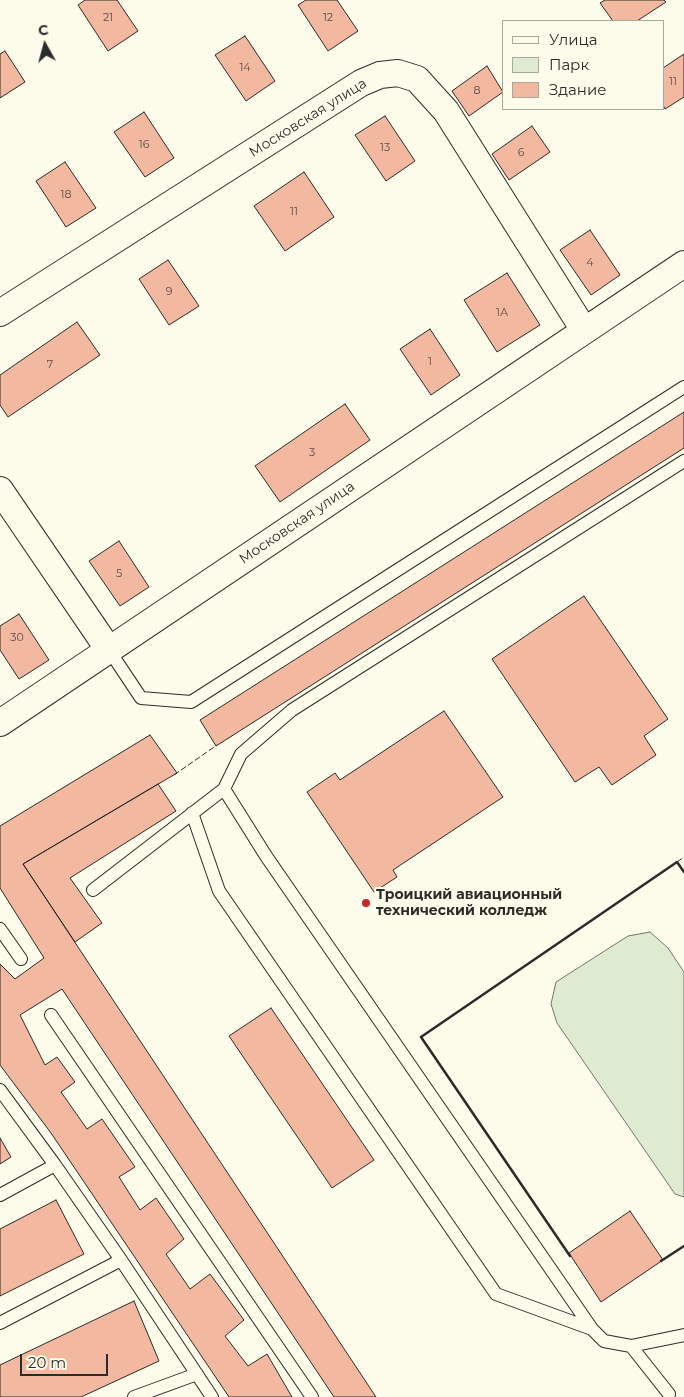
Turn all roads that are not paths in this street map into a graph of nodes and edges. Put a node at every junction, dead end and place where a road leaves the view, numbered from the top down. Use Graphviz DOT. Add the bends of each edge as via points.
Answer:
graph roads {
  1 [pos="684,264"];
  2 [pos="0,313"];
  3 [pos="584,330"];
  4 [pos="684,387"];
  5 [pos="684,461"];
  6 [pos="0,490"];
  7 [pos="109,650"];
  8 [pos="0,724"];
  9 [pos="224,789"];
  10 [pos="192,813"];
  11 [pos="93,890"];
  12 [pos="0,930"];
  13 [pos="21,959"];
  14 [pos="51,1015"];
  15 [pos="0,1090"];
  16 [pos="55,1165"];
  17 [pos="0,1195"];
  18 [pos="121,1260"];
  19 [pos="0,1323"];
  20 [pos="592,1329"];
  21 [pos="684,1335"];
  22 [pos="631,1346"];
  23 [pos="197,1374"];
  24 [pos="668,1394"];
  25 [pos="134,1397"];
  26 [pos="212,1397"];
  27 [pos="312,1397"];
  1 -- 3 [label="street, Московская улица"];
  2 -- 3 [label="street, Московская улица" via="361,83 380,75 398,73 417,80 446,111"];
  3 -- 7 [label="street, Московская улица"];
  4 -- 7 [label="lane" via="191,702 141,698"];
  5 -- 9 [label="lane" via="292,710 241,754"];
  6 -- 7 [label="street"];
  7 -- 8 [label="street, Московская улица"];
  9 -- 10 [label="lane"];
  9 -- 20 [label="lane" via="266,856"];
  10 -- 11 [label="lane"];
  10 -- 20 [label="lane" via="219,891 496,1294"];
  12 -- 13 [label="lane"];
  14 -- 27 [label="lane"];
  15 -- 16 [label="lane"];
  16 -- 17 [label="lane"];
  16 -- 18 [label="lane"];
  18 -- 19 [label="lane"];
  18 -- 23 [label="lane"];
  20 -- 22 [label="lane" via="604,1341"];
  21 -- 22 [label="lane"];
  22 -- 24 [label="lane"];
  23 -- 25 [label="lane"];
  23 -- 26 [label="lane"];
}
